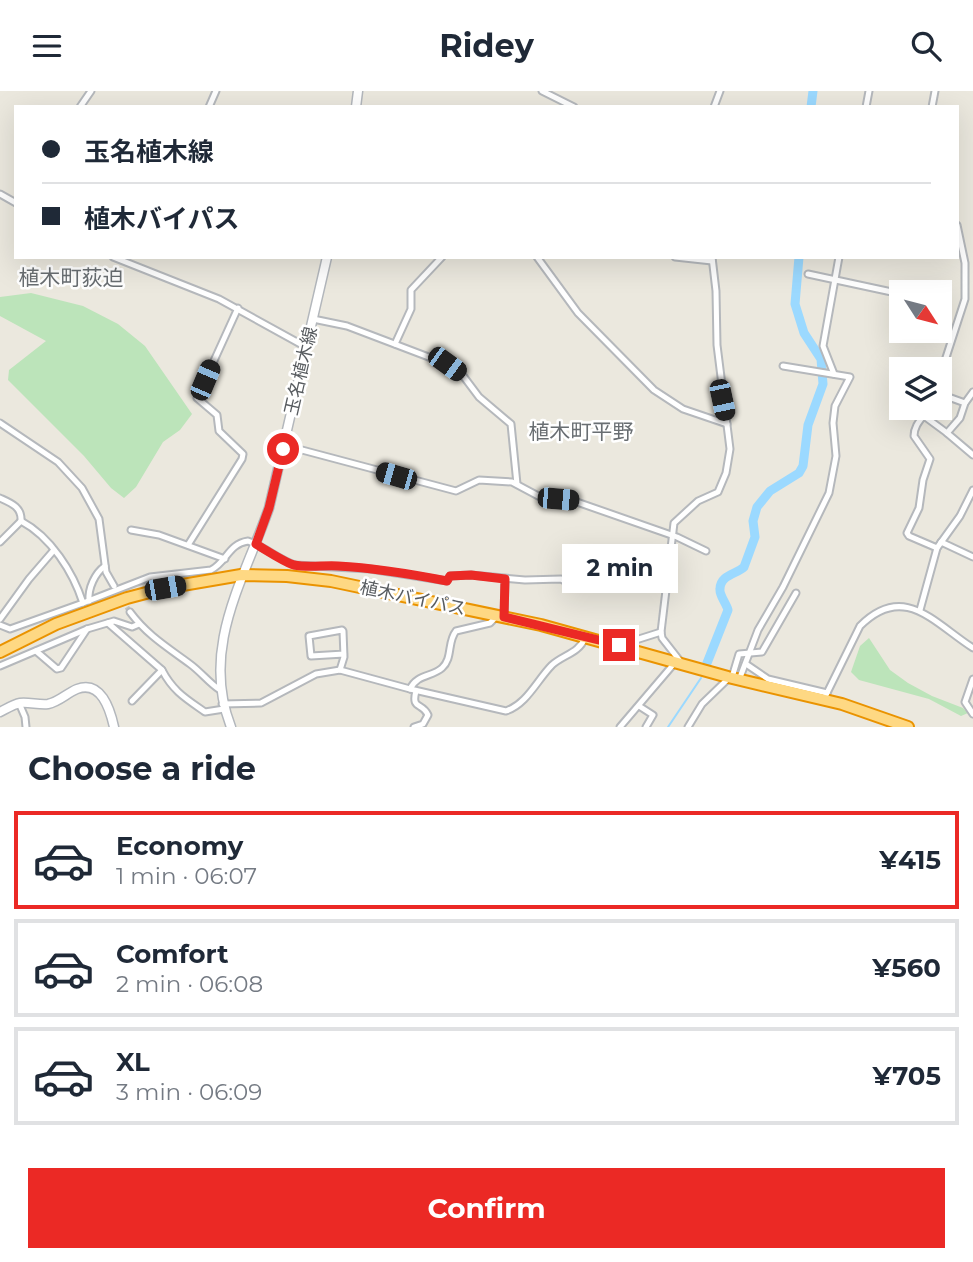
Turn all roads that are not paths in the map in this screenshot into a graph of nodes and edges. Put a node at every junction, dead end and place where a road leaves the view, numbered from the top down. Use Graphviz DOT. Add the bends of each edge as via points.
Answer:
graph roads {
  1 [pos="542,91"];
  2 [pos="570,105"];
  3 [pos="959,234"];
  4 [pos="118,259"];
  5 [pos="327,259"];
  6 [pos="440,259"];
  7 [pos="538,259"];
  8 [pos="712,259"];
  9 [pos="839,259"];
  10 [pos="808,274"];
  11 [pos="834,280"];
  12 [pos="889,291"];
  13 [pos="238,308"];
  14 [pos="313,319"];
  15 [pos="395,344"];
  16 [pos="306,347"];
  17 [pos="946,357"];
  18 [pos="783,366"];
  19 [pos="834,374"];
  20 [pos="973,392"];
  21 [pos="952,398"];
  22 [pos="965,403"];
  23 [pos="921,420"];
  24 [pos="929,420"];
  25 [pos="0,423"];
  26 [pos="727,424"];
  27 [pos="947,433"];
  28 [pos="283,449"];
  29 [pos="973,455"];
  30 [pos="517,484"];
  31 [pos="973,490"];
  32 [pos="0,498"];
  33 [pos="21,521"];
  34 [pos="131,530"];
  35 [pos="671,535"];
  36 [pos="0,542"];
  37 [pos="256,544"];
  38 [pos="188,545"];
  39 [pos="939,545"];
  40 [pos="54,550"];
  41 [pos="706,551"];
  42 [pos="973,557"];
  43 [pos="225,559"];
  44 [pos="670,562"];
  45 [pos="105,566"];
  46 [pos="241,575"];
  47 [pos="505,579"];
  48 [pos="114,586"];
  49 [pos="796,593"];
  50 [pos="86,602"];
  51 [pos="920,610"];
  52 [pos="130,612"];
  53 [pos="500,616"];
  54 [pos="0,619"];
  55 [pos="108,623"];
  56 [pos="139,624"];
  57 [pos="0,625"];
  58 [pos="87,629"];
  59 [pos="661,632"];
  60 [pos="586,636"];
  61 [pos="619,645"];
  62 [pos="973,648"];
  63 [pos="36,651"];
  64 [pos="0,652"];
  65 [pos="344,654"];
  66 [pos="750,654"];
  67 [pos="677,662"];
  68 [pos="746,664"];
  69 [pos="0,666"];
  70 [pos="162,670"];
  71 [pos="340,670"];
  72 [pos="734,678"];
  73 [pos="973,679"];
  74 [pos="220,690"];
  75 [pos="413,690"];
  76 [pos="826,696"];
  77 [pos="132,701"];
  78 [pos="19,703"];
  79 [pos="639,706"];
  80 [pos="223,707"];
  81 [pos="0,712"];
  82 [pos="973,713"];
  83 [pos="28,726"];
  84 [pos="114,726"];
  85 [pos="231,726"];
  86 [pos="414,726"];
  87 [pos="620,726"];
  88 [pos="646,726"];
  89 [pos="688,726"];
  90 [pos="908,726"];
  1 -- 2 [label="street"];
  3 -- 17 [label="street" via="965,299"];
  4 -- 13 [label="street"];
  5 -- 14 [label="main road, 玉名植木線"];
  6 -- 15 [label="street" via="411,291 411,309"];
  7 -- 26 [label="street" via="578,313 654,390 683,409"];
  8 -- 26 [label="street"];
  9 -- 11 [label="street"];
  10 -- 11 [label="street"];
  11 -- 12 [label="street"];
  11 -- 19 [label="street" via="823,346"];
  13 -- 16 [label="street"];
  13 -- 38 [label="street" via="197,398 217,415 219,431 243,454 242,459"];
  14 -- 15 [label="street"];
  14 -- 16 [label="main road, 玉名植木線"];
  15 -- 30 [label="street" via="461,373 479,397 510,424"];
  16 -- 28 [label="main road, 玉名植木線"];
  18 -- 19 [label="street"];
  19 -- 66 [label="street" via="850,377 835,406 836,456 829,493"];
  20 -- 22 [label="street"];
  21 -- 22 [label="street"];
  22 -- 27 [label="street"];
  23 -- 39 [label="street" via="914,436 930,459 919,508 907,533"];
  24 -- 27 [label="street"];
  25 -- 45 [label="street" via="58,462 82,488 99,519"];
  26 -- 35 [label="street" via="729,461 718,492 684,512"];
  27 -- 29 [label="street"];
  28 -- 30 [label="street" via="302,450 456,491 479,480"];
  28 -- 37 [label="main road, 玉名植木線"];
  30 -- 35 [label="street" via="541,498 574,501"];
  31 -- 39 [label="street"];
  32 -- 33 [label="street" via="17,507"];
  33 -- 36 [label="street"];
  33 -- 40 [label="street"];
  34 -- 38 [label="street"];
  35 -- 41 [label="street"];
  35 -- 44 [label="street"];
  37 -- 43 [label="street" via="240,542"];
  37 -- 46 [label="main road, 玉名植木線"];
  37 -- 47 [label="street" via="295,565 370,569 447,581 450,576 471,575"];
  38 -- 43 [label="street"];
  39 -- 42 [label="street"];
  39 -- 51 [label="street"];
  40 -- 50 [label="street"];
  40 -- 54 [label="street"];
  43 -- 50 [label="street" via="212,571 150,577"];
  44 -- 47 [label="street" via="637,568 592,588 576,587 561,579"];
  44 -- 59 [label="street"];
  45 -- 48 [label="street"];
  45 -- 50 [label="street" via="98,571"];
  46 -- 53 [label="highway, 植木バイパス" via="331,581"];
  46 -- 64 [label="highway, 植木バイパス" via="127,598 56,624"];
  46 -- 74 [label="main road, 玉名植木線" via="226,622"];
  47 -- 53 [label="street"];
  49 -- 66 [label="street" via="762,652"];
  50 -- 57 [label="street" via="10,629"];
  51 -- 62 [label="street"];
  51 -- 76 [label="street" via="900,605 867,619 855,633"];
  52 -- 56 [label="street"];
  53 -- 60 [label="highway, 植木バイパス"];
  53 -- 75 [label="street" via="456,631 448,661 441,669 418,678"];
  55 -- 56 [label="street"];
  55 -- 58 [label="street"];
  55 -- 70 [label="street"];
  56 -- 74 [label="street"];
  58 -- 63 [label="street"];
  58 -- 63 [label="street" via="61,668"];
  59 -- 61 [label="street"];
  59 -- 67 [label="street"];
  60 -- 61 [label="highway, 植木バイパス"];
  60 -- 75 [label="street" via="577,650 561,657 520,703 506,711"];
  61 -- 67 [label="highway, 植木バイパス"];
  63 -- 69 [label="street"];
  65 -- 65 [label="street" via="342,630 309,636 311,656"];
  65 -- 71 [label="street"];
  66 -- 68 [label="street"];
  66 -- 72 [label="street" via="739,654"];
  67 -- 72 [label="highway, 植木バイパス"];
  67 -- 79 [label="street"];
  68 -- 72 [label="street"];
  68 -- 76 [label="street" via="768,679"];
  70 -- 77 [label="street"];
  70 -- 80 [label="street" via="177,693 205,712"];
  71 -- 75 [label="street"];
  71 -- 80 [label="street" via="316,674 261,703"];
  72 -- 76 [label="highway, 植木バイパス"];
  72 -- 89 [label="street" via="702,704"];
  73 -- 82 [label="street" via="965,702"];
  74 -- 80 [label="main road, 玉名植木線"];
  75 -- 86 [label="street" via="416,704 428,715 423,724"];
  76 -- 90 [label="highway, 植木バイパス"];
  78 -- 81 [label="main road"];
  78 -- 83 [label="street"];
  78 -- 84 [label="main road" via="57,702 76,689 92,689 107,702"];
  79 -- 87 [label="street"];
  79 -- 88 [label="street" via="653,715"];
  80 -- 85 [label="main road, 玉名植木線"];
}
